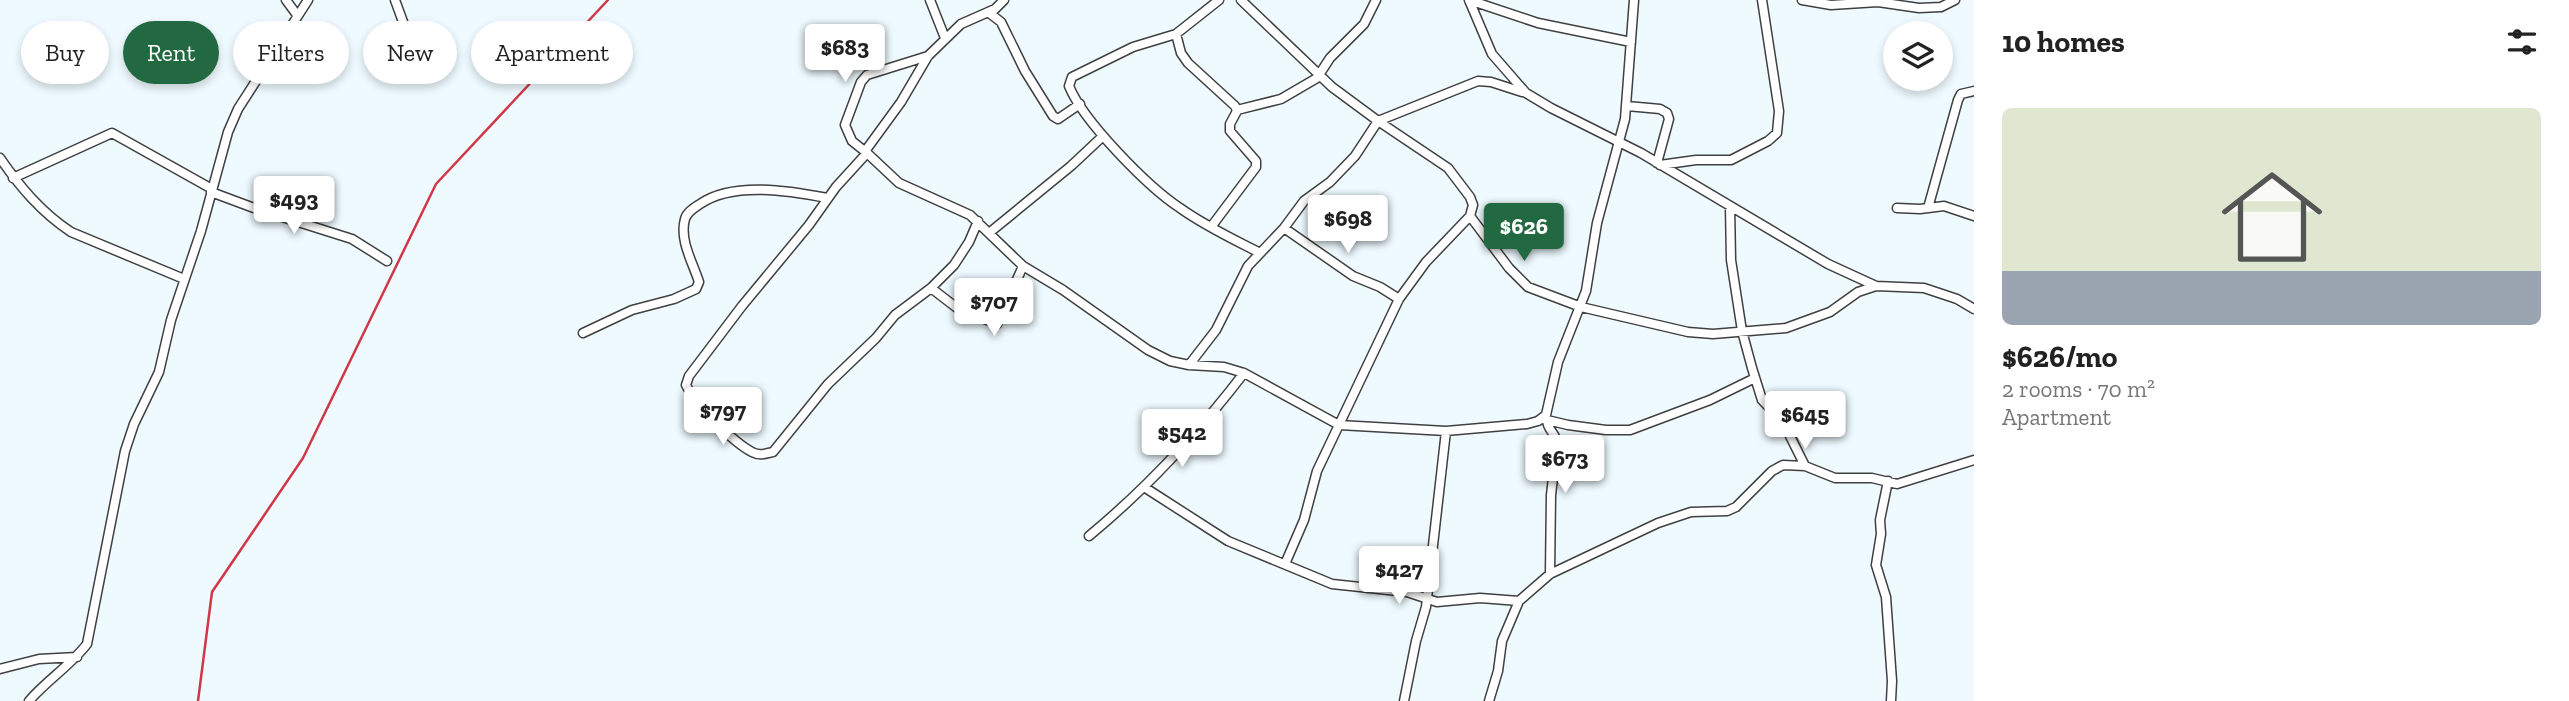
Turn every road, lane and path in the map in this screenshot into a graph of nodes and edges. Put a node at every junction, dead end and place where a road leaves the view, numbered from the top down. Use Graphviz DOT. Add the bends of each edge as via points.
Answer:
graph roads {
  1 [pos="286,0"];
  2 [pos="308,0"];
  3 [pos="395,0"];
  4 [pos="930,0"];
  5 [pos="1004,0"];
  6 [pos="1219,0"];
  7 [pos="1241,0"];
  8 [pos="1376,0"];
  9 [pos="1634,0"];
  10 [pos="1762,0"];
  11 [pos="1802,0"];
  12 [pos="1955,0"];
  13 [pos="988,12"];
  14 [pos="297,15"];
  15 [pos="403,21"];
  16 [pos="1176,34"];
  17 [pos="945,38"];
  18 [pos="1631,42"];
  19 [pos="928,56"];
  20 [pos="1320,75"];
  21 [pos="1974,90"];
  22 [pos="1526,93"];
  23 [pos="1080,104"];
  24 [pos="1627,106"];
  25 [pos="1237,110"];
  26 [pos="1378,121"];
  27 [pos="1103,136"];
  28 [pos="1620,142"];
  29 [pos="867,153"];
  30 [pos="0,158"];
  31 [pos="1658,164"];
  32 [pos="12,176"];
  33 [pos="0,179"];
  34 [pos="211,190"];
  35 [pos="827,198"];
  36 [pos="1730,206"];
  37 [pos="1897,208"];
  38 [pos="1928,208"];
  39 [pos="1470,216"];
  40 [pos="1974,216"];
  41 [pos="978,221"];
  42 [pos="1211,227"];
  43 [pos="1284,228"];
  44 [pos="989,233"];
  45 [pos="1260,253"];
  46 [pos="387,261"];
  47 [pos="1023,267"];
  48 [pos="184,279"];
  49 [pos="1876,286"];
  50 [pos="931,288"];
  51 [pos="1399,299"];
  52 [pos="1581,307"];
  53 [pos="1974,309"];
  54 [pos="1742,331"];
  55 [pos="583,333"];
  56 [pos="1189,365"];
  57 [pos="1244,373"];
  58 [pos="1755,379"];
  59 [pos="1545,419"];
  60 [pos="1339,425"];
  61 [pos="1446,431"];
  62 [pos="1974,460"];
  63 [pos="1805,466"];
  64 [pos="1888,481"];
  65 [pos="1144,487"];
  66 [pos="1089,536"];
  67 [pos="1285,564"];
  68 [pos="1550,574"];
  69 [pos="1427,600"];
  70 [pos="1519,601"];
  71 [pos="77,657"];
  72 [pos="0,669"];
  73 [pos="29,701"];
  74 [pos="1404,701"];
  75 [pos="1489,701"];
  76 [pos="1891,701"];
  1 -- 14 [label="street"];
  2 -- 14 [label="street"];
  3 -- 15 [label="street"];
  4 -- 17 [label="street"];
  5 -- 13 [label="street"];
  6 -- 16 [label="street"];
  7 -- 20 [label="street"];
  8 -- 20 [label="street" via="1364,24"];
  9 -- 18 [label="street"];
  10 -- 31 [label="street" via="1780,111 1777,132 1731,160"];
  11 -- 12 [label="street" via="1914,8 1941,7"];
  13 -- 17 [label="street" via="971,18"];
  13 -- 23 [label="street" via="1001,22 1053,116 1057,119"];
  14 -- 34 [label="street" via="238,109"];
  16 -- 23 [label="street" via="1133,47 1072,77 1069,86"];
  16 -- 25 [label="street" via="1188,63"];
  17 -- 19 [label="street"];
  18 -- 22 [label="street" via="1538,23 1469,0 1492,54"];
  18 -- 24 [label="street"];
  19 -- 29 [label="street"];
  19 -- 29 [label="street" via="875,71 861,82 845,125 852,141"];
  20 -- 25 [label="street" via="1288,96"];
  20 -- 26 [label="street"];
  21 -- 38 [label="street" via="1958,100"];
  22 -- 26 [label="street" via="1478,81"];
  22 -- 28 [label="street"];
  23 -- 27 [label="street"];
  24 -- 28 [label="street"];
  24 -- 31 [label="street" via="1667,113"];
  25 -- 42 [label="street" via="1230,131 1254,158 1256,167"];
  26 -- 39 [label="street" via="1448,168 1472,201"];
  26 -- 43 [label="street" via="1355,156 1304,201"];
  27 -- 42 [label="street" via="1177,206"];
  27 -- 44 [label="street"];
  28 -- 31 [label="street"];
  28 -- 52 [label="street" via="1597,223"];
  29 -- 35 [label="street"];
  29 -- 41 [label="street" via="899,183"];
  30 -- 32 [label="street"];
  31 -- 36 [label="street"];
  32 -- 33 [label="street"];
  32 -- 34 [label="street" via="112,133"];
  32 -- 48 [label="street" via="55,222 71,232"];
  34 -- 46 [label="street" via="352,239"];
  34 -- 48 [label="street"];
  35 -- 50 [label="street" via="686,382 698,404 737,440 753,453 773,452 828,384 895,315"];
  35 -- 55 [label="street" via="767,190 729,193 704,201 684,224 699,282 696,289 632,310"];
  36 -- 49 [label="street" via="1808,254"];
  36 -- 54 [label="street" via="1731,260"];
  37 -- 38 [label="street"];
  38 -- 40 [label="street" via="1950,206"];
  39 -- 51 [label="street" via="1426,262"];
  39 -- 52 [label="street" via="1520,281"];
  41 -- 44 [label="street"];
  41 -- 50 [label="street" via="962,254"];
  42 -- 45 [label="street"];
  43 -- 45 [label="street"];
  43 -- 51 [label="street" via="1353,276"];
  44 -- 47 [label="street"];
  45 -- 56 [label="street" via="1243,274 1204,348"];
  47 -- 50 [label="street" via="997,324 957,308"];
  47 -- 56 [label="street" via="1148,350"];
  48 -- 71 [label="street" via="159,372 125,451 93,625"];
  49 -- 53 [label="street" via="1924,288"];
  49 -- 54 [label="street" via="1802,324"];
  51 -- 60 [label="street"];
  52 -- 54 [label="street" via="1688,332"];
  52 -- 59 [label="street" via="1558,362"];
  54 -- 58 [label="street"];
  56 -- 57 [label="street"];
  57 -- 60 [label="street"];
  57 -- 65 [label="street" via="1207,421"];
  58 -- 59 [label="street" via="1630,430"];
  58 -- 63 [label="street" via="1762,400 1783,422"];
  59 -- 61 [label="street"];
  59 -- 68 [label="street" via="1557,443 1550,495"];
  60 -- 61 [label="street"];
  60 -- 67 [label="street" via="1317,471 1304,520"];
  61 -- 69 [label="street"];
  62 -- 64 [label="street" via="1900,484"];
  63 -- 64 [label="street" via="1835,478"];
  63 -- 68 [label="street" via="1777,468 1730,510 1681,515"];
  64 -- 76 [label="street" via="1876,565 1886,597"];
  65 -- 66 [label="street"];
  65 -- 67 [label="street" via="1221,537"];
  67 -- 69 [label="street" via="1332,584 1406,592"];
  68 -- 70 [label="street"];
  69 -- 70 [label="street"];
  69 -- 74 [label="street"];
  70 -- 75 [label="street" via="1506,627"];
  71 -- 72 [label="street" via="39,659"];
  71 -- 73 [label="street"];
}
